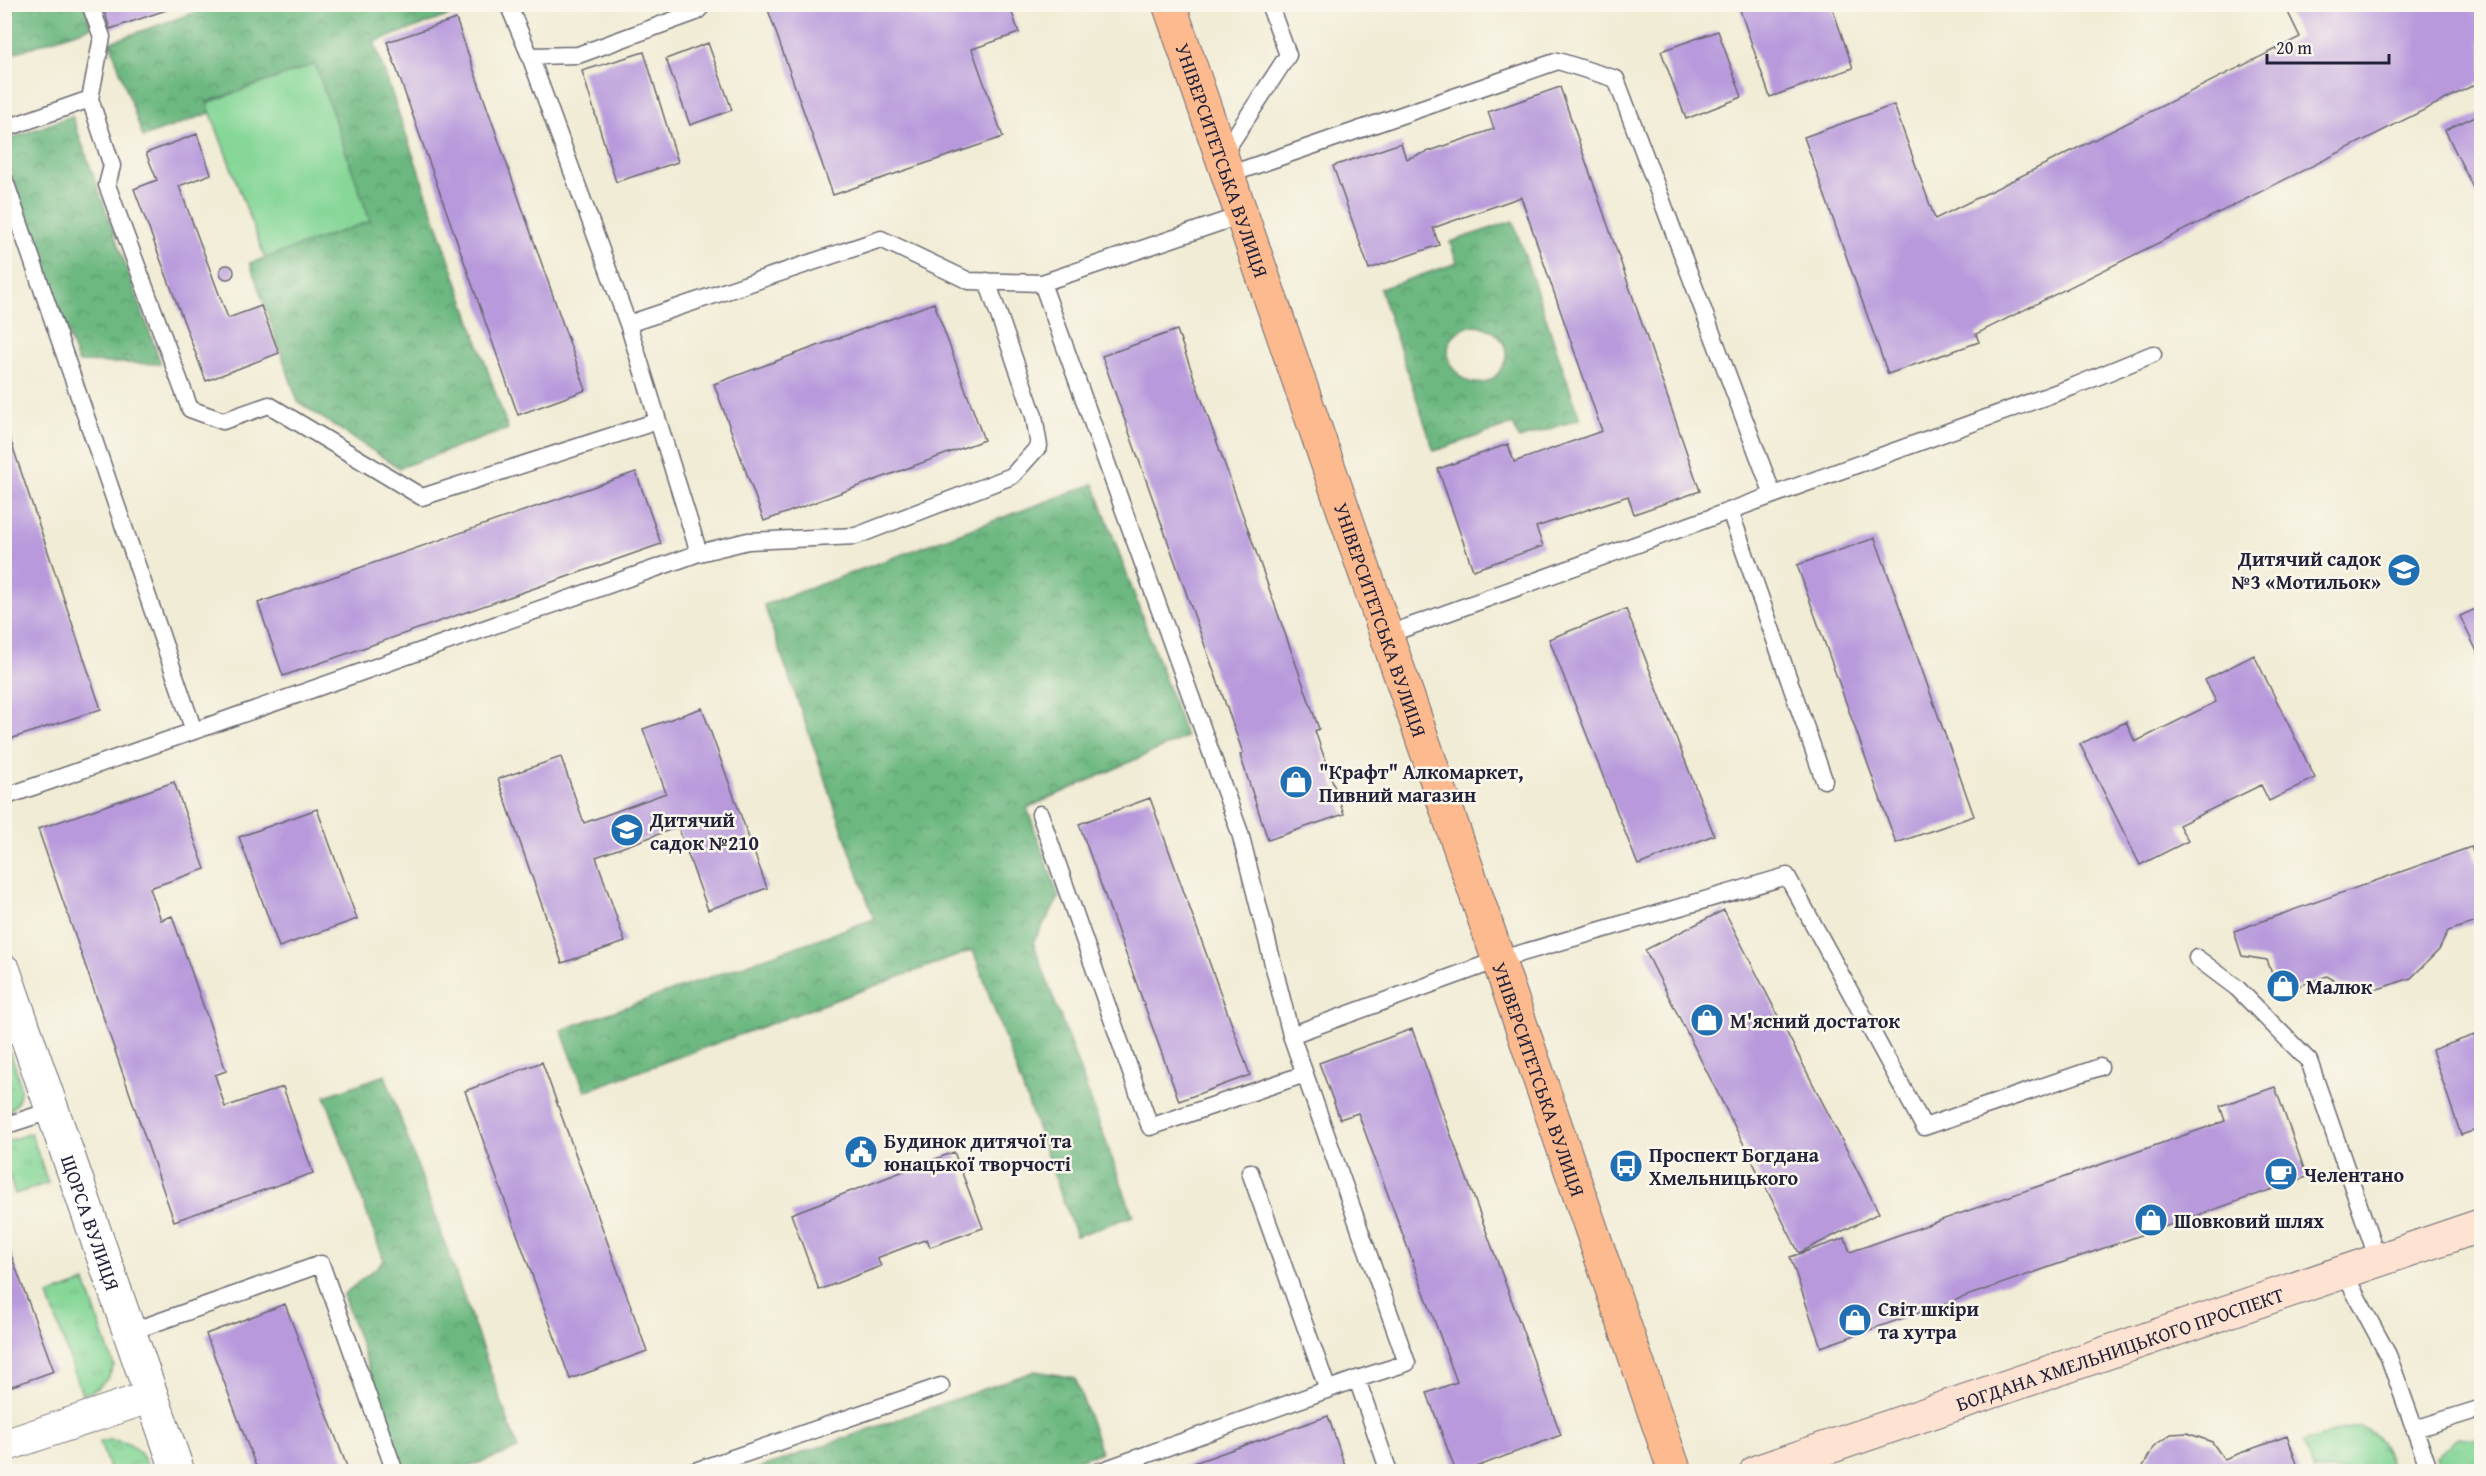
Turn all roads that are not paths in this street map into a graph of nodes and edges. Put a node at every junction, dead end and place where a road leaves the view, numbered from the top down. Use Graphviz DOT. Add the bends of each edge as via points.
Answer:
graph roads {
  1 [pos="90,4"];
  2 [pos="508,4"];
  3 [pos="704,4"];
  4 [pos="1170,4"];
  5 [pos="1269,4"];
  6 [pos="530,56"];
  7 [pos="90,99"];
  8 [pos="4,129"];
  9 [pos="1225,165"];
  10 [pos="4,178"];
  11 [pos="1242,214"];
  12 [pos="987,281"];
  13 [pos="1042,283"];
  14 [pos="628,324"];
  15 [pos="2153,354"];
  16 [pos="658,421"];
  17 [pos="1773,495"];
  18 [pos="1730,511"];
  19 [pos="699,554"];
  20 [pos="1386,635"];
  21 [pos="194,731"];
  22 [pos="1824,780"];
  23 [pos="4,797"];
  24 [pos="1040,814"];
  25 [pos="2197,958"];
  26 [pos="1498,960"];
  27 [pos="4,971"];
  28 [pos="1291,1035"];
  29 [pos="2100,1067"];
  30 [pos="1305,1074"];
  31 [pos="53,1110"];
  32 [pos="4,1126"];
  33 [pos="1250,1172"];
  34 [pos="2481,1224"];
  35 [pos="2378,1260"];
  36 [pos="2343,1271"];
  37 [pos="129,1332"];
  38 [pos="1357,1380"];
  39 [pos="941,1386"];
  40 [pos="1328,1390"];
  41 [pos="152,1396"];
  42 [pos="2481,1408"];
  43 [pos="2415,1429"];
  44 [pos="4,1446"];
  45 [pos="178,1472"];
  46 [pos="395,1472"];
  47 [pos="692,1472"];
  48 [pos="1098,1472"];
  49 [pos="1389,1472"];
  50 [pos="1675,1472"];
  51 [pos="1756,1472"];
  52 [pos="2430,1472"];
  1 -- 7 [label="lane" via="102,37"];
  2 -- 6 [label="lane"];
  3 -- 6 [label="lane" via="696,12 578,55"];
  4 -- 9 [label="main road, УНІВЕРСИТЕТСЬКА ВУЛИЦЯ"];
  5 -- 9 [label="lane" via="1288,55"];
  6 -- 14 [label="lane"];
  7 -- 8 [label="lane"];
  7 -- 16 [label="lane" via="112,166 107,185 190,409 223,420 269,405 422,497"];
  9 -- 11 [label="main road, УНІВЕРСИТЕТСЬКА ВУЛИЦЯ"];
  9 -- 17 [label="lane" via="1558,61 1616,80"];
  10 -- 21 [label="lane"];
  11 -- 13 [label="lane"];
  11 -- 20 [label="main road, УНІВЕРСИТЕТСЬКА ВУЛИЦЯ"];
  12 -- 13 [label="lane"];
  12 -- 14 [label="lane" via="969,280 881,239"];
  12 -- 19 [label="lane" via="1034,416 1039,447 1012,476 856,536 748,541"];
  13 -- 28 [label="lane" via="1240,833"];
  14 -- 16 [label="lane"];
  15 -- 17 [label="lane"];
  16 -- 19 [label="lane"];
  17 -- 18 [label="lane"];
  18 -- 20 [label="lane"];
  18 -- 22 [label="lane"];
  19 -- 21 [label="lane"];
  20 -- 26 [label="main road, УНІВЕРСИТЕТСЬКА ВУЛИЦЯ"];
  21 -- 23 [label="lane"];
  24 -- 30 [label="lane" via="1150,1127"];
  25 -- 35 [label="lane" via="2237,988 2309,1061"];
  26 -- 28 [label="lane"];
  26 -- 29 [label="lane" via="1787,876 1924,1127"];
  26 -- 50 [label="main road, УНІВЕРСИТЕТСЬКА ВУЛИЦЯ"];
  27 -- 31 [label="street, ЩОРСА ВУЛИЦЯ"];
  28 -- 30 [label="lane"];
  30 -- 38 [label="lane" via="1407,1363"];
  31 -- 32 [label="lane"];
  31 -- 37 [label="street, ЩОРСА ВУЛИЦЯ"];
  33 -- 40 [label="lane"];
  34 -- 35 [label="main road, БОГДАНА ХМЕЛЬНИЦЬКОГО ПРОСПЕКТ"];
  35 -- 36 [label="main road, БОГДАНА ХМЕЛЬНИЦЬКОГО ПРОСПЕКТ"];
  36 -- 43 [label="lane" via="2388,1355"];
  36 -- 51 [label="main road, БОГДАНА ХМЕЛЬНИЦЬКОГО ПРОСПЕКТ"];
  37 -- 41 [label="street, ЩОРСА ВУЛИЦЯ"];
  37 -- 46 [label="lane" via="321,1264"];
  38 -- 40 [label="lane"];
  38 -- 49 [label="lane"];
  39 -- 47 [label="lane"];
  40 -- 48 [label="lane"];
  41 -- 44 [label="street"];
  41 -- 45 [label="street, ЩОРСА ВУЛИЦЯ"];
  42 -- 43 [label="lane"];
  43 -- 52 [label="lane"];
}
